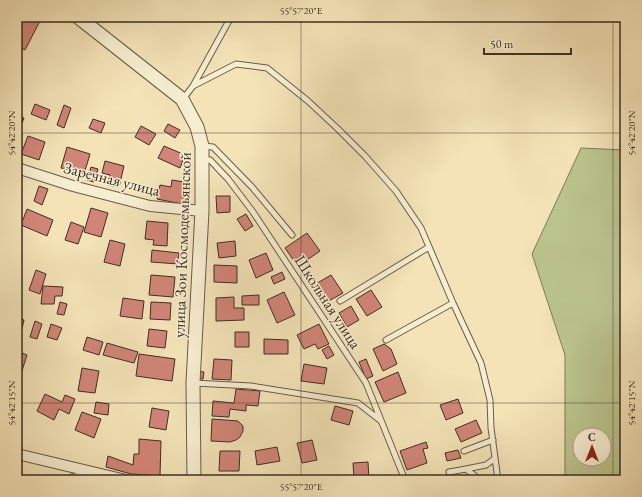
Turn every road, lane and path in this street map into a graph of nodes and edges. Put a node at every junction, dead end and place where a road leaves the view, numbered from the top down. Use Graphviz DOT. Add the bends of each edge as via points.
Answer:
graph roads {
  1 [pos="78,17"];
  2 [pos="231,17"];
  3 [pos="194,86"];
  4 [pos="182,99"];
  5 [pos="202,146"];
  6 [pos="202,159"];
  7 [pos="17,168"];
  8 [pos="202,211"];
  9 [pos="292,235"];
  10 [pos="429,247"];
  11 [pos="340,300"];
  12 [pos="453,303"];
  13 [pos="386,340"];
  14 [pos="193,383"];
  15 [pos="382,421"];
  16 [pos="493,440"];
  17 [pos="464,451"];
  18 [pos="17,454"];
  19 [pos="494,459"];
  20 [pos="466,469"];
  21 [pos="449,472"];
  22 [pos="67,480"];
  23 [pos="100,480"];
  24 [pos="126,480"];
  25 [pos="194,480"];
  26 [pos="405,480"];
  27 [pos="480,480"];
  28 [pos="498,480"];
  1 -- 4 [label="street, улица Зои Космодемьянской"];
  2 -- 3 [label="lane"];
  3 -- 4 [label="lane"];
  3 -- 10 [label="lane" via="236,64 268,68 308,101 365,156 396,191 421,228"];
  4 -- 5 [label="street, улица Зои Космодемьянской" via="197,127"];
  5 -- 6 [label="street, улица Зои Космодемьянской"];
  5 -- 9 [label="lane" via="213,147 252,187"];
  6 -- 8 [label="street, улица Зои Космодемьянской"];
  6 -- 15 [label="lane, Школьная улица" via="210,160 253,212 366,383"];
  7 -- 8 [label="street, Заречная улица" via="150,206"];
  8 -- 14 [label="street, улица Зои Космодемьянской"];
  10 -- 11 [label="lane"];
  10 -- 12 [label="lane"];
  12 -- 13 [label="lane"];
  12 -- 16 [label="lane" via="481,363 490,400"];
  14 -- 15 [label="lane" via="251,386 358,403"];
  14 -- 25 [label="street, улица Зои Космодемьянской"];
  15 -- 26 [label="lane, Школьная улица"];
  16 -- 17 [label="lane"];
  16 -- 19 [label="lane"];
  18 -- 24 [label="street"];
  19 -- 20 [label="lane" via="486,465"];
  19 -- 28 [label="lane"];
  20 -- 21 [label="lane"];
  20 -- 27 [label="lane"];
  22 -- 23 [label="lane" via="82,475"];
}
